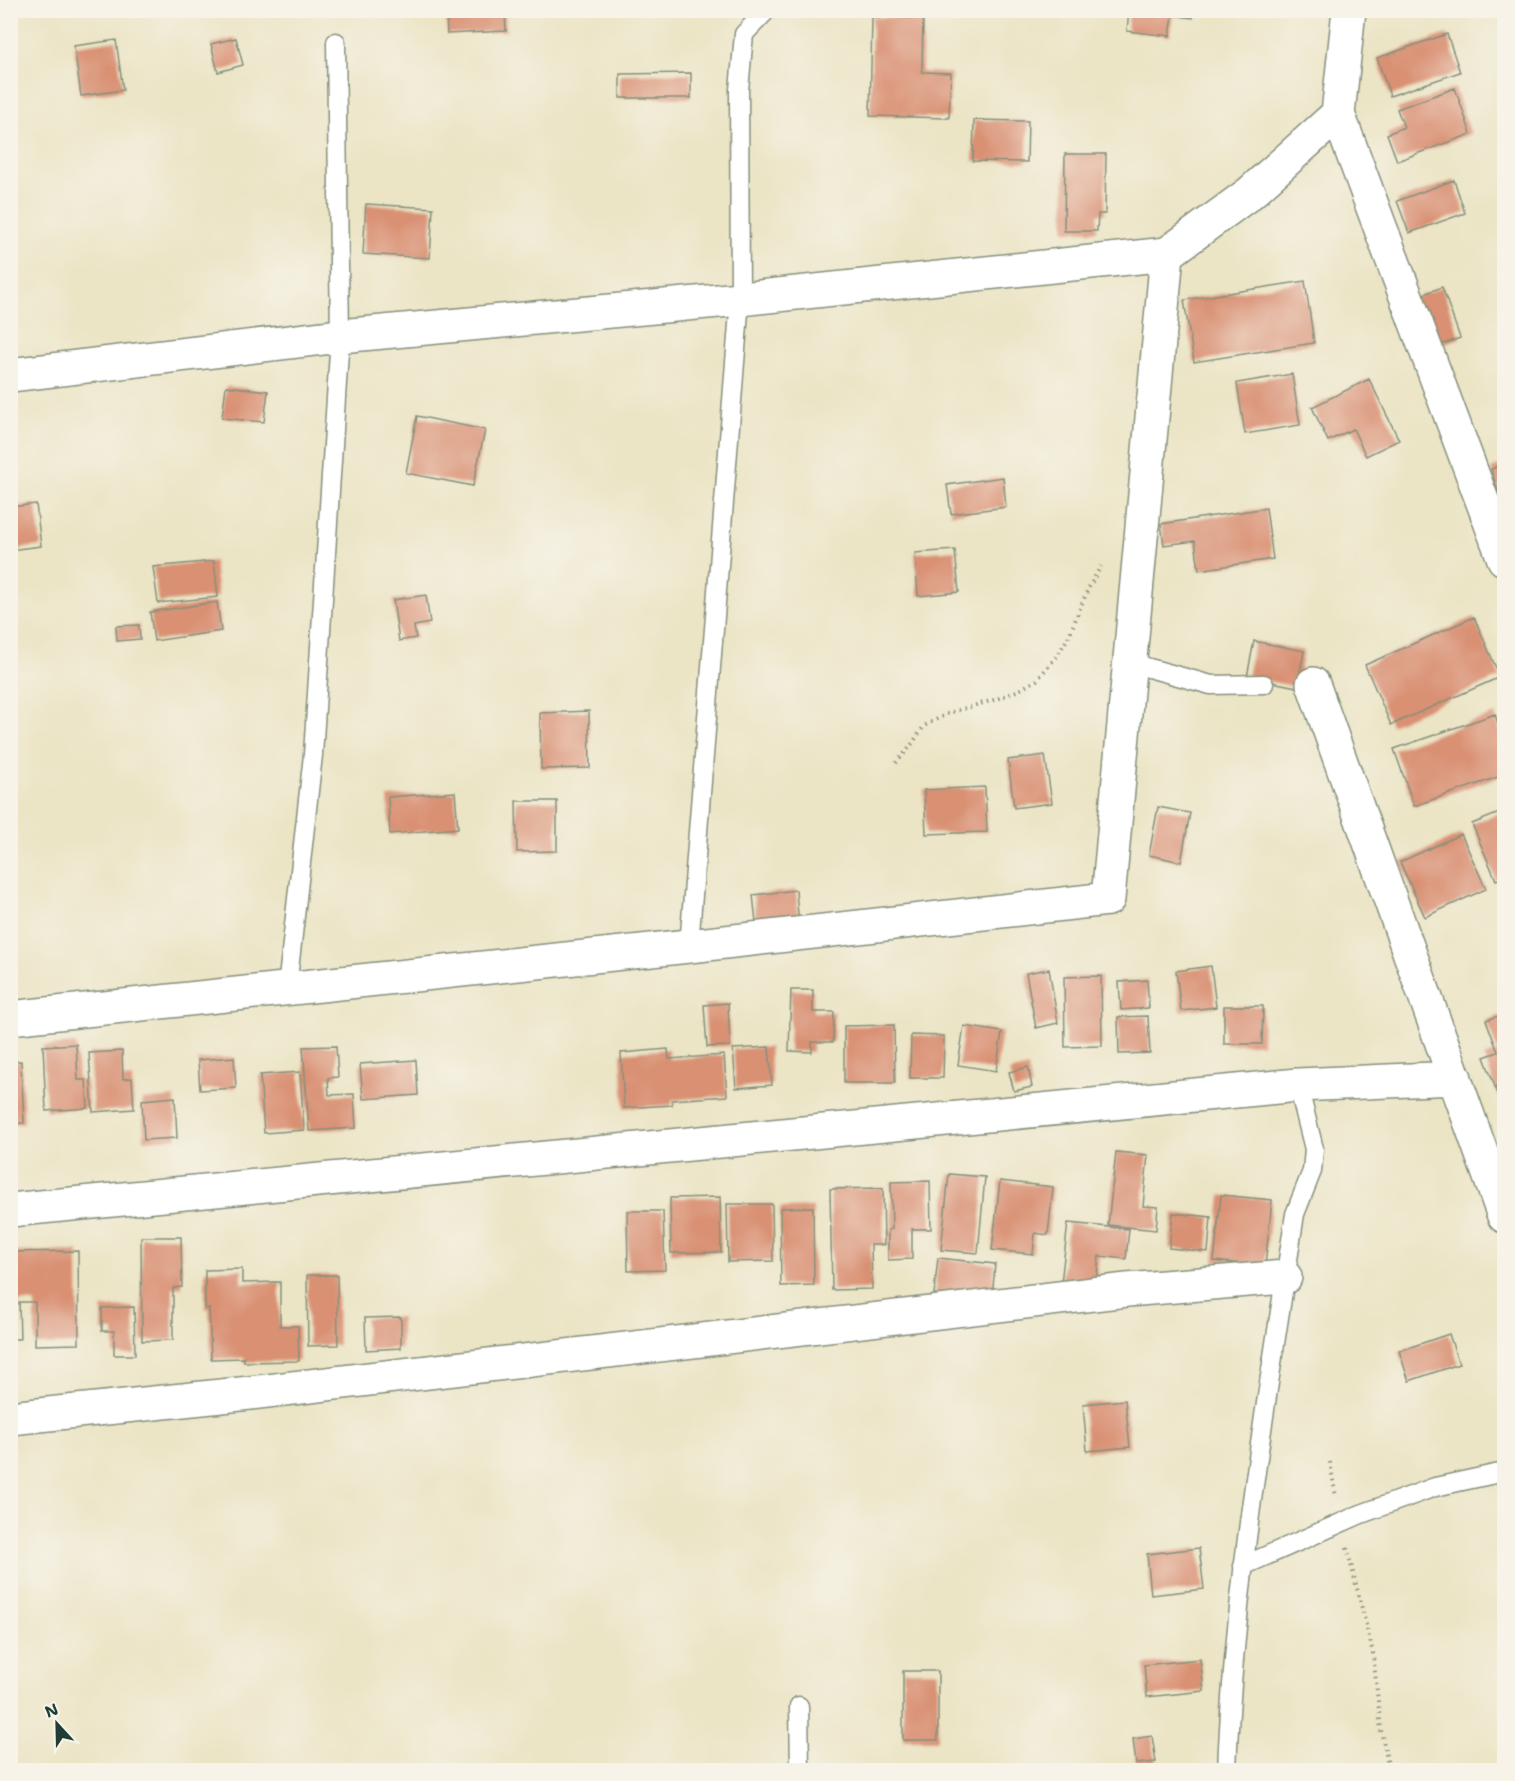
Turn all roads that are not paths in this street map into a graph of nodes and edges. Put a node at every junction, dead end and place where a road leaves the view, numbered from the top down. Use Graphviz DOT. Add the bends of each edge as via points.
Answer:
graph roads {
  1 [pos="767,10"];
  2 [pos="1349,10"];
  3 [pos="336,42"];
  4 [pos="1338,114"];
  5 [pos="1167,254"];
  6 [pos="740,299"];
  7 [pos="340,336"];
  8 [pos="10,375"];
  9 [pos="1501,539"];
  10 [pos="1130,661"];
  11 [pos="1264,684"];
  12 [pos="1313,684"];
  13 [pos="689,946"];
  14 [pos="287,988"];
  15 [pos="10,1018"];
  16 [pos="1455,1078"];
  17 [pos="1298,1085"];
  18 [pos="10,1210"];
  19 [pos="1504,1216"];
  20 [pos="1285,1277"];
  21 [pos="10,1418"];
  22 [pos="1504,1472"];
  23 [pos="1244,1566"];
  24 [pos="799,1706"];
  25 [pos="800,1770"];
  26 [pos="1227,1770"];
  1 -- 6 [label="lane" via="744,34 739,90"];
  2 -- 4 [label="street"];
  3 -- 7 [label="lane"];
  4 -- 5 [label="street" via="1250,193"];
  4 -- 9 [label="street"];
  5 -- 6 [label="street"];
  5 -- 10 [label="street"];
  6 -- 7 [label="street"];
  6 -- 13 [label="lane"];
  7 -- 8 [label="street"];
  7 -- 14 [label="lane" via="313,755"];
  10 -- 11 [label="lane" via="1211,685"];
  10 -- 13 [label="street" via="1108,899"];
  12 -- 16 [label="street"];
  13 -- 14 [label="street"];
  14 -- 15 [label="street"];
  16 -- 17 [label="street"];
  16 -- 19 [label="street"];
  17 -- 18 [label="street"];
  17 -- 20 [label="lane" via="1314,1149 1312,1171 1295,1214"];
  20 -- 21 [label="street" via="1128,1290"];
  20 -- 23 [label="lane"];
  22 -- 23 [label="lane" via="1436,1488 1361,1514"];
  23 -- 26 [label="lane"];
  24 -- 25 [label="lane"];
}
